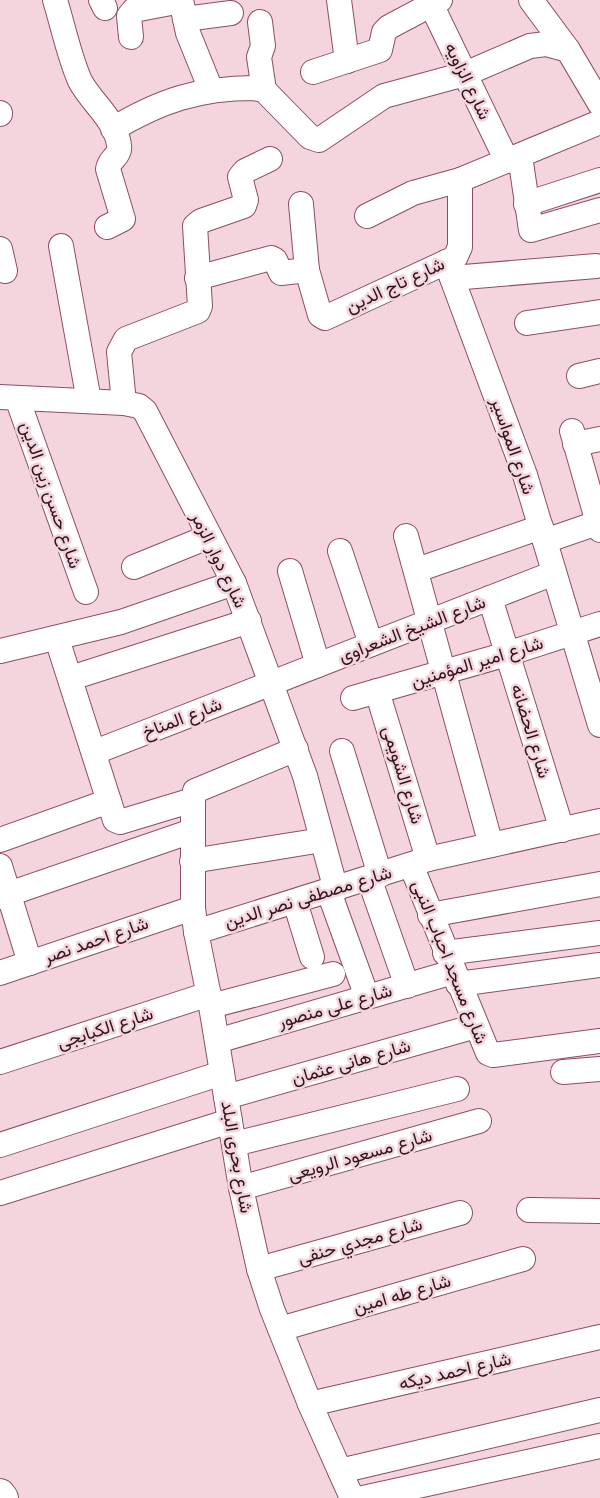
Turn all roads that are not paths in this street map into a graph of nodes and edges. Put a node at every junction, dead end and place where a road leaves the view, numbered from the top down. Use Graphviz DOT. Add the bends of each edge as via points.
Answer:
graph roads {
  1 [pos="55,0"];
  2 [pos="339,0"];
  3 [pos="531,0"];
  4 [pos="434,1"];
  5 [pos="182,7"];
  6 [pos="231,13"];
  7 [pos="260,22"];
  8 [pos="131,37"];
  9 [pos="557,47"];
  10 [pos="347,61"];
  11 [pos="313,72"];
  12 [pos="465,74"];
  13 [pos="211,90"];
  14 [pos="264,90"];
  15 [pos="600,104"];
  16 [pos="600,122"];
  17 [pos="113,129"];
  18 [pos="270,159"];
  19 [pos="513,159"];
  20 [pos="460,180"];
  21 [pos="600,180"];
  22 [pos="301,204"];
  23 [pos="526,204"];
  24 [pos="600,210"];
  25 [pos="367,216"];
  26 [pos="107,227"];
  27 [pos="61,246"];
  28 [pos="596,266"];
  29 [pos="307,270"];
  30 [pos="449,270"];
  31 [pos="197,278"];
  32 [pos="600,312"];
  33 [pos="527,323"];
  34 [pos="9,397"];
  35 [pos="89,401"];
  36 [pos="124,403"];
  37 [pos="600,439"];
  38 [pos="599,525"];
  39 [pos="543,534"];
  40 [pos="406,536"];
  41 [pos="208,537"];
  42 [pos="340,551"];
  43 [pos="134,567"];
  44 [pos="417,570"];
  45 [pos="290,571"];
  46 [pos="554,573"];
  47 [pos="234,583"];
  48 [pos="86,592"];
  49 [pos="490,598"];
  50 [pos="249,621"];
  51 [pos="431,621"];
  52 [pos="600,624"];
  53 [pos="572,633"];
  54 [pos="57,639"];
  55 [pos="371,644"];
  56 [pos="0,651"];
  57 [pos="507,654"];
  58 [pos="318,665"];
  59 [pos="446,672"];
  60 [pos="71,678"];
  61 [pos="270,684"];
  62 [pos="377,691"];
  63 [pos="353,698"];
  64 [pos="600,726"];
  65 [pos="296,749"];
  66 [pos="342,751"];
  67 [pos="95,752"];
  68 [pos="193,800"];
  69 [pos="109,801"];
  70 [pos="600,821"];
  71 [pos="562,830"];
  72 [pos="192,831"];
  73 [pos="0,840"];
  74 [pos="322,840"];
  75 [pos="491,845"];
  76 [pos="192,861"];
  77 [pos="419,862"];
  78 [pos="0,866"];
  79 [pos="374,876"];
  80 [pos="600,884"];
  81 [pos="332,891"];
  82 [pos="4,896"];
  83 [pos="295,902"];
  84 [pos="193,908"];
  85 [pos="430,915"];
  86 [pos="195,932"];
  87 [pos="600,933"];
  88 [pos="312,957"];
  89 [pos="30,963"];
  90 [pos="600,965"];
  91 [pos="452,970"];
  92 [pos="0,973"];
  93 [pos="333,974"];
  94 [pos="407,986"];
  95 [pos="367,997"];
  96 [pos="210,1000"];
  97 [pos="476,1026"];
  98 [pos="217,1041"];
  99 [pos="600,1041"];
  100 [pos="0,1062"];
  101 [pos="600,1069"];
  102 [pos="563,1072"];
  103 [pos="222,1073"];
  104 [pos="457,1089"];
  105 [pos="230,1121"];
  106 [pos="479,1121"];
  107 [pos="0,1145"];
  108 [pos="241,1188"];
  109 [pos="0,1193"];
  110 [pos="529,1210"];
  111 [pos="600,1211"];
  112 [pos="460,1213"];
  113 [pos="523,1259"];
  114 [pos="259,1269"];
  115 [pos="280,1329"];
  116 [pos="600,1337"];
  117 [pos="310,1404"];
  118 [pos="600,1410"];
  119 [pos="600,1446"];
  120 [pos="340,1471"];
  121 [pos="0,1494"];
  122 [pos="3,1498"];
  123 [pos="352,1498"];
  124 [pos="363,1498"];
  1 -- 17 [label="street" via="79,78"];
  2 -- 10 [label="street"];
  3 -- 9 [label="street"];
  4 -- 10 [label="street" via="384,32 380,51"];
  4 -- 12 [label="street, شارع الزاويه"];
  5 -- 6 [label="street"];
  5 -- 8 [label="street" via="134,10 129,16"];
  5 -- 13 [label="street"];
  7 -- 14 [label="street" via="263,46 259,57"];
  9 -- 12 [label="street" via="530,46"];
  9 -- 15 [label="street"];
  10 -- 11 [label="street"];
  12 -- 14 [label="street" via="384,96 319,140 310,137"];
  12 -- 19 [label="street, شارع الزاويه"];
  13 -- 14 [label="street"];
  13 -- 17 [label="street" via="163,102"];
  16 -- 19 [label="street"];
  17 -- 26 [label="street" via="120,146 108,169 123,218"];
  18 -- 31 [label="street" via="242,173 244,206 195,226"];
  19 -- 20 [label="street"];
  19 -- 23 [label="street, شارع الزاويه"];
  20 -- 25 [label="street" via="413,193"];
  20 -- 30 [label="street, شارع تاج الدين" via="459,253"];
  21 -- 23 [label="street"];
  22 -- 29 [label="street"];
  23 -- 24 [label="street, شارع الزاويه" via="529,228 533,230"];
  27 -- 35 [label="street"];
  28 -- 30 [label="street"];
  29 -- 30 [label="street, شارع تاج الدين" via="320,315 328,316"];
  29 -- 31 [label="street" via="281,273 276,260 271,258"];
  30 -- 39 [label="street, شارع المواسير"];
  31 -- 36 [label="street" via="198,311 126,339 121,345"];
  32 -- 33 [label="street"];
  34 -- 35 [label="street, شارع دوار الزمر"];
  34 -- 48 [label="street, شارع حسن زين الدين"];
  35 -- 36 [label="street, شارع دوار الزمر"];
  36 -- 41 [label="street, شارع دوار الزمر" via="145,411"];
  37 -- 38 [label="street" via="574,438"];
  38 -- 39 [label="street"];
  39 -- 44 [label="street"];
  39 -- 46 [label="street, شارع المواسير"];
  40 -- 44 [label="street"];
  41 -- 43 [label="street"];
  41 -- 47 [label="street, شارع دوار الزمر"];
  42 -- 55 [label="street"];
  44 -- 51 [label="street"];
  45 -- 58 [label="street"];
  46 -- 49 [label="street, شارع الشيخ الشعراوى"];
  46 -- 53 [label="street, شارع المواسير"];
  47 -- 50 [label="street, شارع دوار الزمر"];
  47 -- 54 [label="street" via="122,622"];
  49 -- 51 [label="street, شارع الشيخ الشعراوى"];
  49 -- 57 [label="street, شارع الحضانه"];
  50 -- 60 [label="street"];
  50 -- 61 [label="street, شارع دوار الزمر"];
  51 -- 55 [label="street, شارع الشيخ الشعراوى"];
  51 -- 59 [label="street"];
  52 -- 53 [label="street, شارع امير المؤمنين"];
  53 -- 57 [label="street, شارع امير المؤمنين"];
  53 -- 64 [label="street, شارع المواسير"];
  54 -- 56 [label="street"];
  54 -- 60 [label="street"];
  55 -- 58 [label="street, شارع الشيخ الشعراوى"];
  57 -- 59 [label="street, شارع امير المؤمنين"];
  57 -- 71 [label="street, شارع الحضانه"];
  58 -- 61 [label="street, شارع الشيخ الشعراوى"];
  59 -- 62 [label="street, شارع امير المؤمنين"];
  59 -- 75 [label="street"];
  60 -- 67 [label="street"];
  61 -- 65 [label="street, شارع دوار الزمر"];
  61 -- 67 [label="street, شارع المناخ"];
  62 -- 63 [label="street, شارع امير المؤمنين"];
  62 -- 77 [label="street, شارع الشويمى"];
  65 -- 68 [label="street" via="200,788"];
  65 -- 74 [label="street, شارع دوار الزمر"];
  66 -- 79 [label="street"];
  67 -- 69 [label="street"];
  68 -- 69 [label="street" via="118,822"];
  68 -- 72 [label="street, شارع بحرى البلد"];
  69 -- 73 [label="street"];
  70 -- 71 [label="street, شارع مصطفى نصر الدين"];
  71 -- 75 [label="street, شارع مصطفى نصر الدين"];
  72 -- 76 [label="street, شارع بحرى البلد"];
  72 -- 82 [label="street"];
  74 -- 76 [label="street"];
  74 -- 81 [label="street, شارع دوار الزمر"];
  75 -- 77 [label="street, شارع مصطفى نصر الدين"];
  76 -- 84 [label="street, شارع بحرى البلد"];
  77 -- 79 [label="street, شارع مصطفى نصر الدين"];
  77 -- 85 [label="street, شارع مسجد احباب النبى"];
  78 -- 82 [label="street"];
  79 -- 81 [label="street, شارع مصطفى نصر الدين"];
  79 -- 94 [label="street"];
  80 -- 85 [label="street"];
  81 -- 83 [label="street, شارع مصطفى نصر الدين"];
  81 -- 95 [label="street, شارع دوار الزمر"];
  82 -- 89 [label="street"];
  83 -- 86 [label="street, شارع مصطفى نصر الدين"];
  83 -- 88 [label="street"];
  84 -- 86 [label="street, شارع بحرى البلد"];
  84 -- 89 [label="street, شارع احمد نصر"];
  85 -- 91 [label="street, شارع مسجد احباب النبى"];
  86 -- 96 [label="street, شارع بحرى البلد"];
  87 -- 91 [label="street"];
  89 -- 92 [label="street, شارع احمد نصر"];
  90 -- 91 [label="street"];
  91 -- 94 [label="street, شارع على منصور"];
  91 -- 97 [label="street, شارع مسجد احباب النبى"];
  93 -- 96 [label="street, شارع الكبابجى"];
  94 -- 95 [label="street, شارع على منصور"];
  95 -- 98 [label="street, شارع على منصور"];
  96 -- 98 [label="street, شارع بحرى البلد"];
  96 -- 100 [label="street, شارع الكبابجى"];
  97 -- 99 [label="street, شارع مسجد احباب النبى" via="490,1055"];
  97 -- 105 [label="street, شارع هانى عثمان"];
  98 -- 103 [label="street, شارع بحرى البلد"];
  101 -- 102 [label="street"];
  103 -- 105 [label="street, شارع بحرى البلد"];
  103 -- 107 [label="street"];
  104 -- 105 [label="street"];
  105 -- 108 [label="street, شارع بحرى البلد"];
  105 -- 109 [label="street"];
  106 -- 108 [label="street, شارع مسعود الرويعى"];
  108 -- 114 [label="street, شارع بحرى البلد"];
  110 -- 111 [label="street"];
  112 -- 114 [label="street, شارع مجدي حنفى"];
  113 -- 115 [label="street, شارع طه امين"];
  114 -- 115 [label="street, شارع بحرى البلد"];
  115 -- 117 [label="street, شارع بحرى البلد"];
  116 -- 117 [label="street, شارع احمد ديكه"];
  117 -- 120 [label="street, شارع بحرى البلد"];
  118 -- 120 [label="street"];
  119 -- 124 [label="street"];
  120 -- 123 [label="street, شارع بحرى البلد"];
  121 -- 122 [label="main road"];
}
